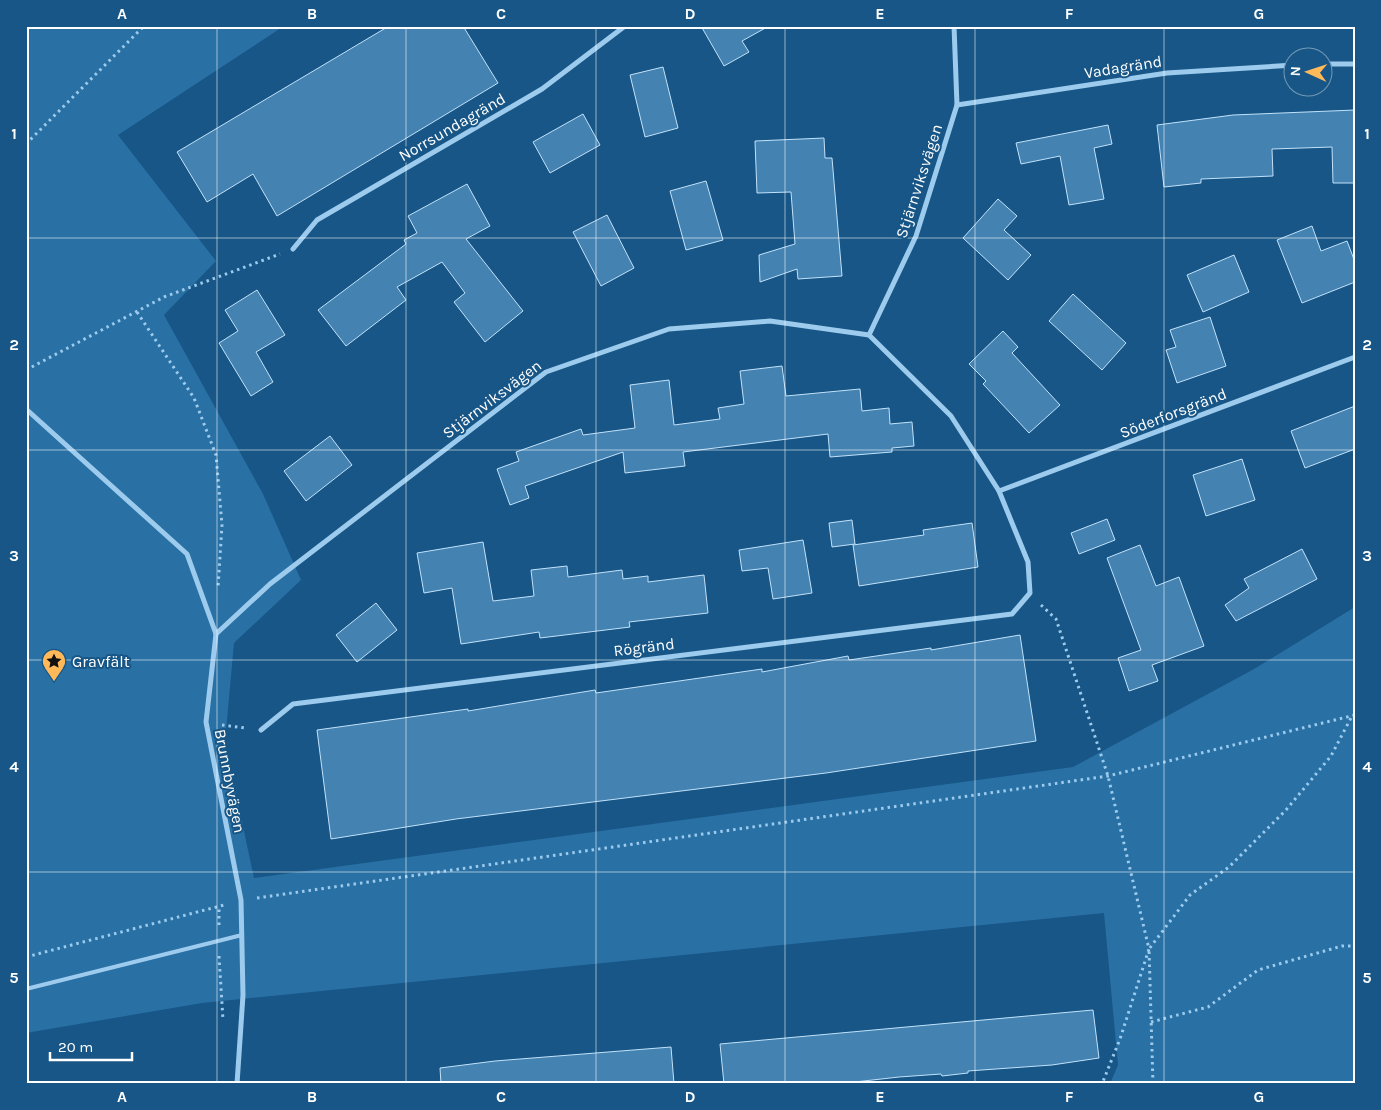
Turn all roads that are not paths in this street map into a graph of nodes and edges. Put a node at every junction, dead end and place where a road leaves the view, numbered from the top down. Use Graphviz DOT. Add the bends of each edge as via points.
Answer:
graph roads {
  1 [pos="625,26"];
  2 [pos="954,26"];
  3 [pos="1334,64"];
  4 [pos="1355,64"];
  5 [pos="1284,66"];
  6 [pos="957,106"];
  7 [pos="293,249"];
  8 [pos="869,335"];
  9 [pos="1355,357"];
  10 [pos="26,408"];
  11 [pos="999,492"];
  12 [pos="216,634"];
  13 [pos="261,730"];
  14 [pos="242,935"];
  15 [pos="26,988"];
  16 [pos="237,1084"];
  1 -- 7 [label="street, Norrsundagränd" via="542,89 317,220"];
  2 -- 6 [label="street, Stjärnviksvägen"];
  3 -- 4 [label="street"];
  5 -- 6 [label="street, Vadagränd" via="1167,73"];
  6 -- 8 [label="street, Stjärnviksvägen" via="916,236"];
  8 -- 11 [label="street" via="951,416"];
  8 -- 12 [label="street, Stjärnviksvägen" via="770,321 669,329 546,372 270,584"];
  9 -- 11 [label="street, Söderforsgränd"];
  10 -- 12 [label="street, Brunnbyvägen" via="187,554"];
  11 -- 13 [label="street, Rögränd" via="1028,562 1030,594 1012,614 293,704"];
  12 -- 14 [label="street, Brunnbyvägen" via="206,722 241,900"];
  14 -- 15 [label="lane"];
  14 -- 16 [label="street, Brunnbyvägen" via="243,995"];
}
